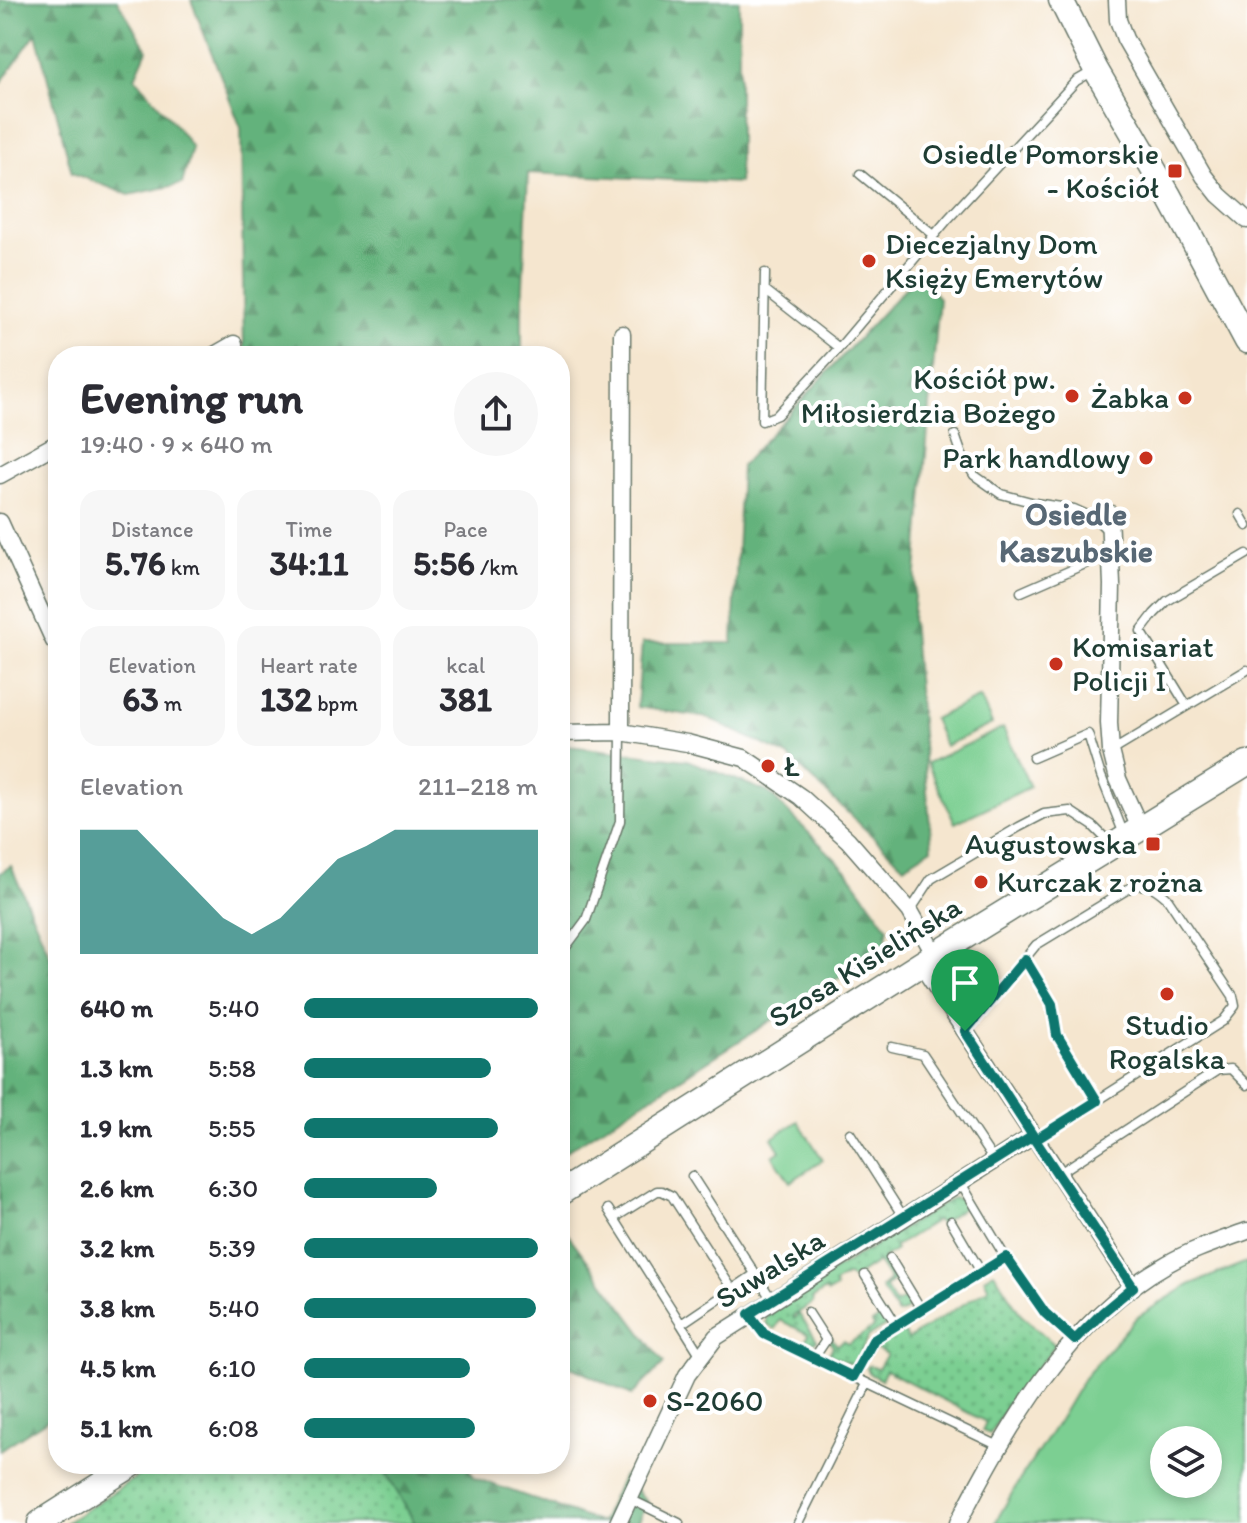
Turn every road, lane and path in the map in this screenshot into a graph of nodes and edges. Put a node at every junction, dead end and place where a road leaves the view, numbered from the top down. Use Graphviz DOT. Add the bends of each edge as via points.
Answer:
graph roads {
  1 [pos="1061,0"];
  2 [pos="1117,0"];
  3 [pos="1096,70"];
  4 [pos="860,174"];
  5 [pos="1247,219"];
  6 [pos="934,235"];
  7 [pos="765,273"];
  8 [pos="765,290"];
  9 [pos="622,334"];
  10 [pos="1247,341"];
  11 [pos="234,344"];
  12 [pos="230,346"];
  13 [pos="839,348"];
  14 [pos="955,435"];
  15 [pos="48,449"];
  16 [pos="0,475"];
  17 [pos="1109,513"];
  18 [pos="1240,514"];
  19 [pos="0,522"];
  20 [pos="1247,526"];
  21 [pos="1110,533"];
  22 [pos="1111,553"];
  23 [pos="1247,554"];
  24 [pos="1021,592"];
  25 [pos="48,628"];
  26 [pos="1247,670"];
  27 [pos="1187,706"];
  28 [pos="621,732"];
  29 [pos="570,733"];
  30 [pos="1111,751"];
  31 [pos="1033,758"];
  32 [pos="1247,763"];
  33 [pos="1126,837"];
  34 [pos="910,911"];
  35 [pos="570,942"];
  36 [pos="1025,959"];
  37 [pos="928,960"];
  38 [pos="965,1031"];
  39 [pos="892,1047"];
  40 [pos="1247,1085"];
  41 [pos="1097,1101"];
  42 [pos="850,1133"];
  43 [pos="1034,1138"];
  44 [pos="994,1161"];
  45 [pos="1058,1174"];
  46 [pos="692,1176"];
  47 [pos="960,1182"];
  48 [pos="570,1187"];
  49 [pos="608,1209"];
  50 [pos="614,1218"];
  51 [pos="904,1218"];
  52 [pos="951,1221"];
  53 [pos="1247,1231"];
  54 [pos="1006,1257"];
  55 [pos="890,1258"];
  56 [pos="981,1272"];
  57 [pos="755,1274"];
  58 [pos="865,1275"];
  59 [pos="1133,1287"];
  60 [pos="732,1289"];
  61 [pos="772,1300"];
  62 [pos="921,1309"];
  63 [pos="808,1312"];
  64 [pos="749,1314"];
  65 [pos="681,1324"];
  66 [pos="896,1324"];
  67 [pos="1075,1340"];
  68 [pos="701,1356"];
  69 [pos="814,1358"];
  70 [pos="853,1377"];
  71 [pos="867,1384"];
  72 [pos="999,1446"];
  73 [pos="117,1474"];
  74 [pos="629,1499"];
  75 [pos="40,1523"];
  76 [pos="618,1523"];
  77 [pos="679,1523"];
  78 [pos="798,1523"];
  79 [pos="958,1523"];
  1 -- 3 [label="street"];
  2 -- 5 [label="street" via="1125,39 1204,176"];
  3 -- 6 [label="lane" via="1076,81"];
  3 -- 10 [label="street"];
  4 -- 6 [label="lane"];
  6 -- 13 [label="lane"];
  7 -- 8 [label="lane"];
  8 -- 13 [label="lane"];
  8 -- 13 [label="lane" via="762,421 777,415"];
  9 -- 28 [label="street"];
  11 -- 12 [label="street"];
  14 -- 21 [label="lane" via="974,475 1001,494 1074,509"];
  15 -- 16 [label="street"];
  17 -- 21 [label="street"];
  18 -- 20 [label="lane"];
  19 -- 25 [label="street"];
  21 -- 22 [label="street"];
  22 -- 24 [label="lane"];
  22 -- 30 [label="street"];
  23 -- 27 [label="lane" via="1167,601 1141,631"];
  26 -- 27 [label="lane"];
  27 -- 30 [label="lane"];
  28 -- 29 [label="street"];
  28 -- 34 [label="street" via="744,758 801,797 848,840"];
  28 -- 35 [label="lane" via="620,821 586,920"];
  30 -- 33 [label="street"];
  31 -- 33 [label="lane" via="1088,734"];
  32 -- 33 [label="street, Szosa Kisielińska"];
  33 -- 34 [label="lane" via="1070,811 1044,814 931,879"];
  33 -- 37 [label="street, Szosa Kisielińska"];
  34 -- 37 [label="street"];
  36 -- 38 [label="lane"];
  36 -- 41 [label="lane" via="1052,1004 1057,1035"];
  36 -- 41 [label="lane" via="1036,945 1144,884 1168,899 1233,996 1235,1006 1223,1021"];
  37 -- 38 [label="street"];
  37 -- 48 [label="street, Szosa Kisielińska"];
  38 -- 43 [label="street"];
  39 -- 44 [label="lane" via="923,1054"];
  40 -- 45 [label="lane" via="1231,1069 1218,1070"];
  41 -- 43 [label="lane"];
  42 -- 51 [label="lane"];
  43 -- 44 [label="street, Suwalska"];
  43 -- 45 [label="street"];
  44 -- 47 [label="street, Suwalska"];
  45 -- 59 [label="street"];
  46 -- 57 [label="lane"];
  47 -- 51 [label="street, Suwalska"];
  47 -- 54 [label="lane"];
  49 -- 50 [label="lane"];
  50 -- 60 [label="lane" via="657,1191 672,1196"];
  50 -- 65 [label="lane"];
  51 -- 61 [label="street, Suwalska"];
  52 -- 56 [label="lane"];
  53 -- 59 [label="street" via="1167,1264"];
  54 -- 56 [label="lane"];
  54 -- 67 [label="lane" via="1045,1313"];
  55 -- 62 [label="lane"];
  56 -- 62 [label="lane"];
  57 -- 60 [label="lane"];
  57 -- 61 [label="lane"];
  58 -- 66 [label="lane"];
  59 -- 67 [label="street"];
  60 -- 65 [label="lane"];
  61 -- 64 [label="street, Suwalska"];
  62 -- 66 [label="lane"];
  63 -- 69 [label="lane" via="826,1340"];
  64 -- 68 [label="street, Suwalska" via="716,1337"];
  64 -- 69 [label="lane" via="764,1334"];
  65 -- 68 [label="lane"];
  66 -- 70 [label="lane" via="874,1339"];
  67 -- 72 [label="street"];
  68 -- 74 [label="street, Suwalska"];
  69 -- 70 [label="lane"];
  70 -- 71 [label="lane"];
  71 -- 72 [label="lane"];
  71 -- 78 [label="lane"];
  72 -- 79 [label="street"];
  73 -- 75 [label="street"];
  74 -- 76 [label="street, Suwalska"];
  74 -- 77 [label="lane"];
}
